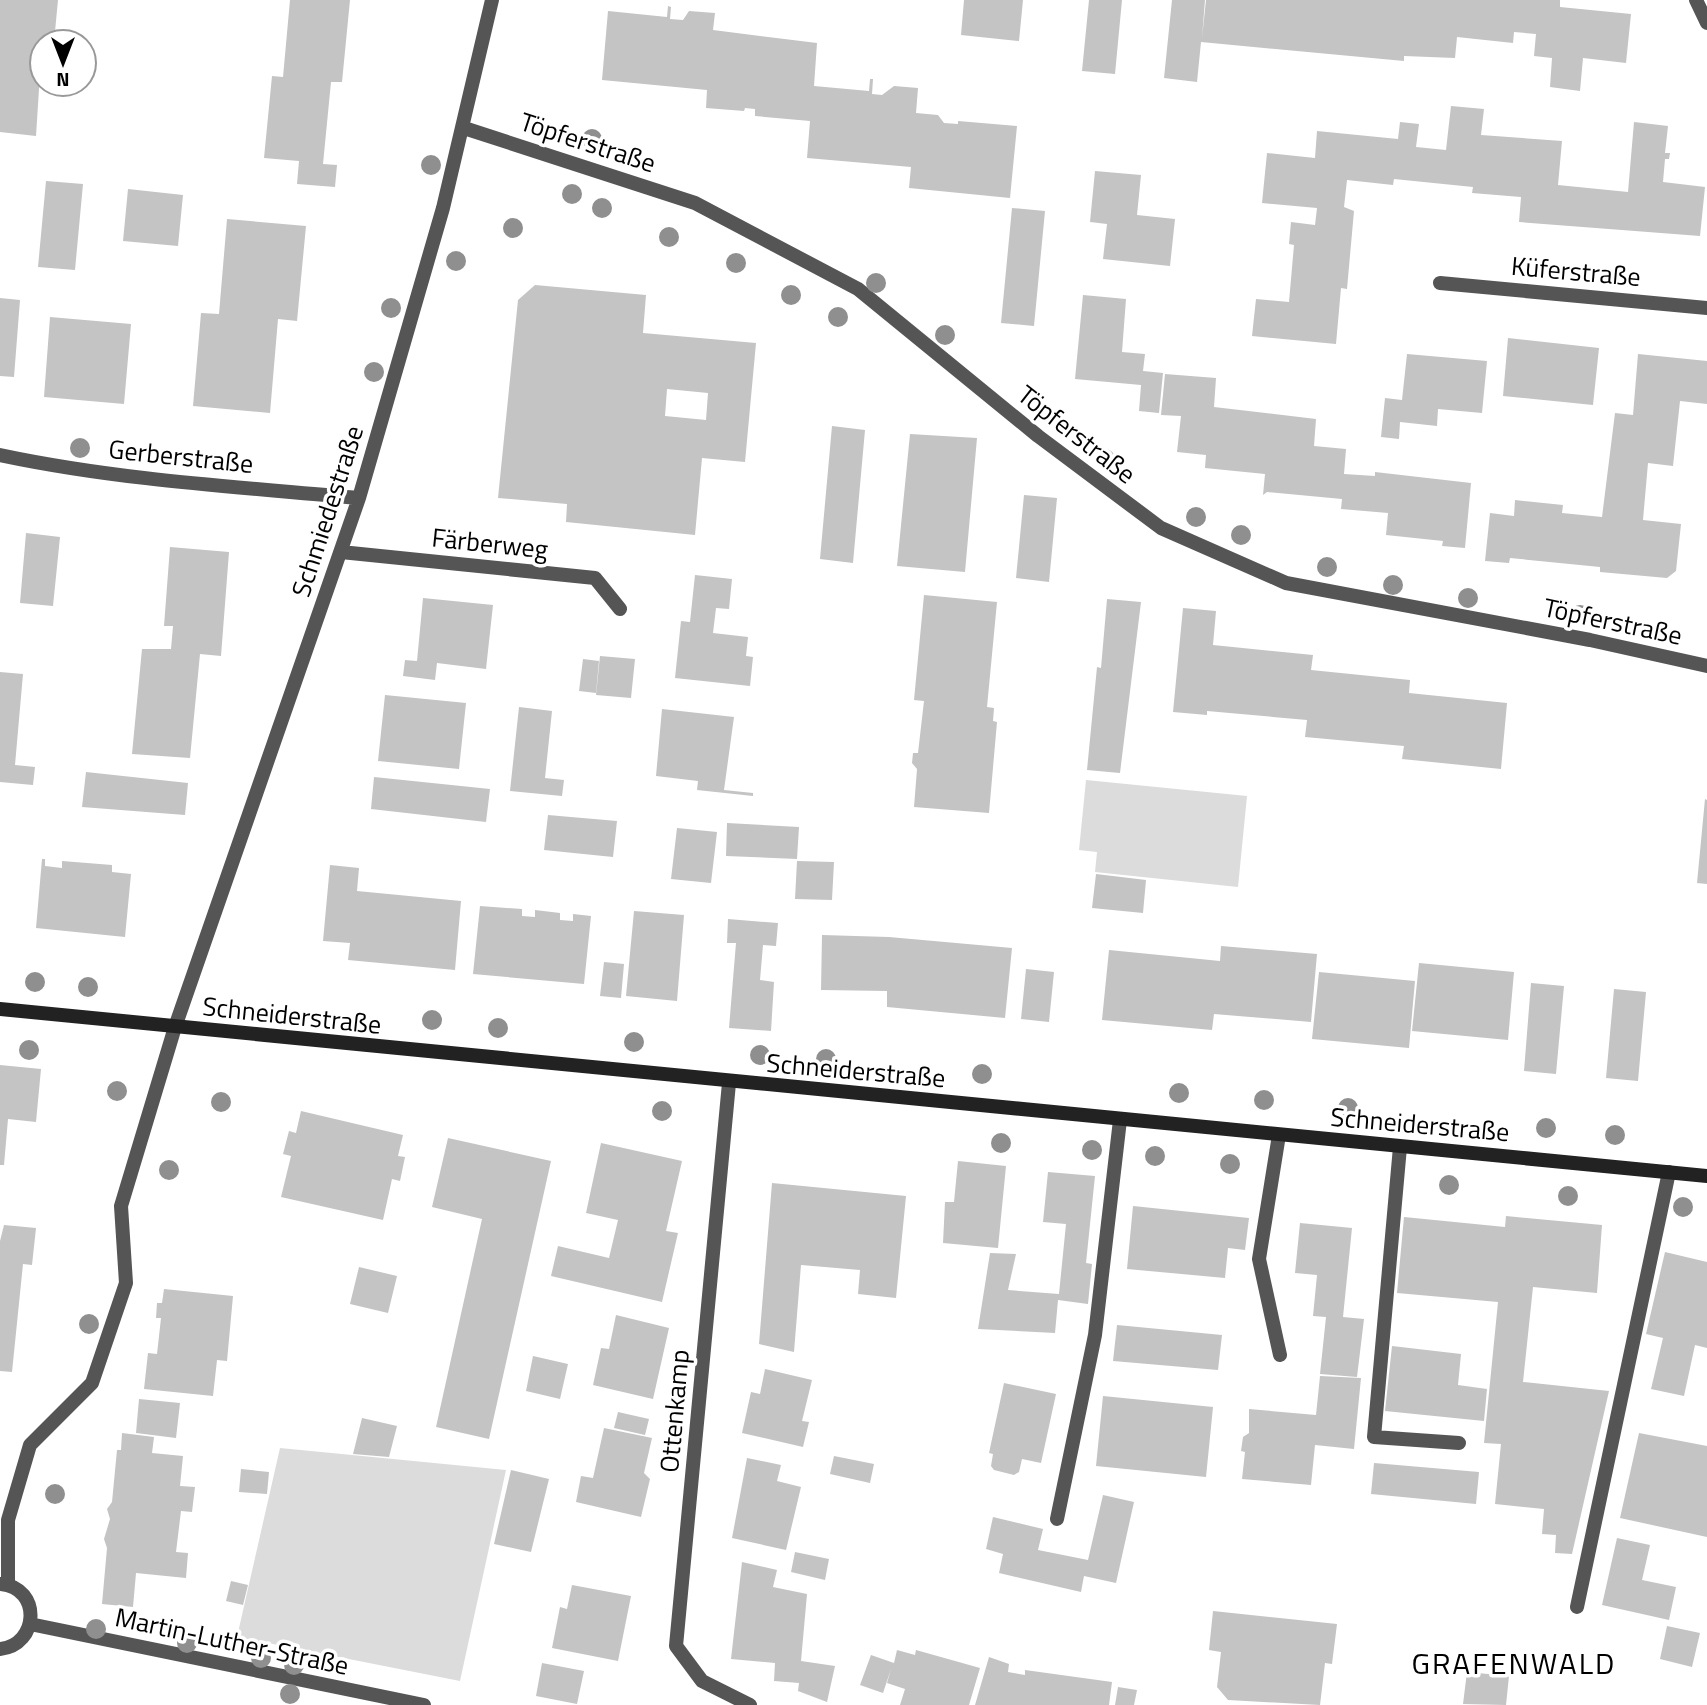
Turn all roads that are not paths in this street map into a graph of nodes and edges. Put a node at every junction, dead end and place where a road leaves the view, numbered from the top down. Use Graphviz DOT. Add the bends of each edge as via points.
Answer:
graph roads {
  1 [pos="492,0"];
  2 [pos="1696,0"];
  3 [pos="1707,23"];
  4 [pos="464,128"];
  5 [pos="1440,284"];
  6 [pos="1707,308"];
  7 [pos="0,455"];
  8 [pos="359,498"];
  9 [pos="341,552"];
  10 [pos="620,610"];
  11 [pos="1707,666"];
  12 [pos="0,1009"];
  13 [pos="175,1027"];
  14 [pos="729,1083"];
  15 [pos="1120,1120"];
  16 [pos="1279,1135"];
  17 [pos="1400,1147"];
  18 [pos="1669,1172"];
  19 [pos="1707,1176"];
  20 [pos="1280,1355"];
  21 [pos="1459,1443"];
  22 [pos="1057,1519"];
  23 [pos="4,1584"];
  24 [pos="1577,1607"];
  25 [pos="30,1624"];
  26 [pos="0,1649"];
  27 [pos="424,1705"];
  28 [pos="750,1705"];
  1 -- 4 [label="street, Schmiedestraße"];
  2 -- 3 [label="street"];
  4 -- 8 [label="street, Schmiedestraße"];
  4 -- 11 [label="street, Töpferstraße" via="695,203 858,289 1038,436 1161,528 1286,583"];
  5 -- 6 [label="street, Küferstraße"];
  7 -- 8 [label="street, Gerberstraße" via="153,480"];
  8 -- 9 [label="street, Schmiedestraße"];
  9 -- 10 [label="street, Färberweg" via="595,578"];
  9 -- 13 [label="street, Schmiedestraße"];
  12 -- 13 [label="street, Schneiderstraße"];
  13 -- 14 [label="street, Schneiderstraße"];
  13 -- 23 [label="street, Schmiedestraße" via="121,1206 126,1283 92,1383 30,1445 8,1520"];
  14 -- 15 [label="street, Schneiderstraße"];
  14 -- 28 [label="street, Ottenkamp" via="676,1646 702,1681"];
  15 -- 16 [label="street, Schneiderstraße"];
  15 -- 22 [label="street" via="1095,1335"];
  16 -- 17 [label="street, Schneiderstraße"];
  16 -- 20 [label="street" via="1259,1259"];
  17 -- 18 [label="street, Schneiderstraße"];
  17 -- 21 [label="street" via="1374,1437"];
  18 -- 19 [label="street, Schneiderstraße"];
  18 -- 24 [label="street"];
  23 -- 25 [label="street" via="17,1589 29,1604"];
  25 -- 26 [label="street" via="18,1644"];
  25 -- 27 [label="street, Martin-Luther-Straße"];
}
